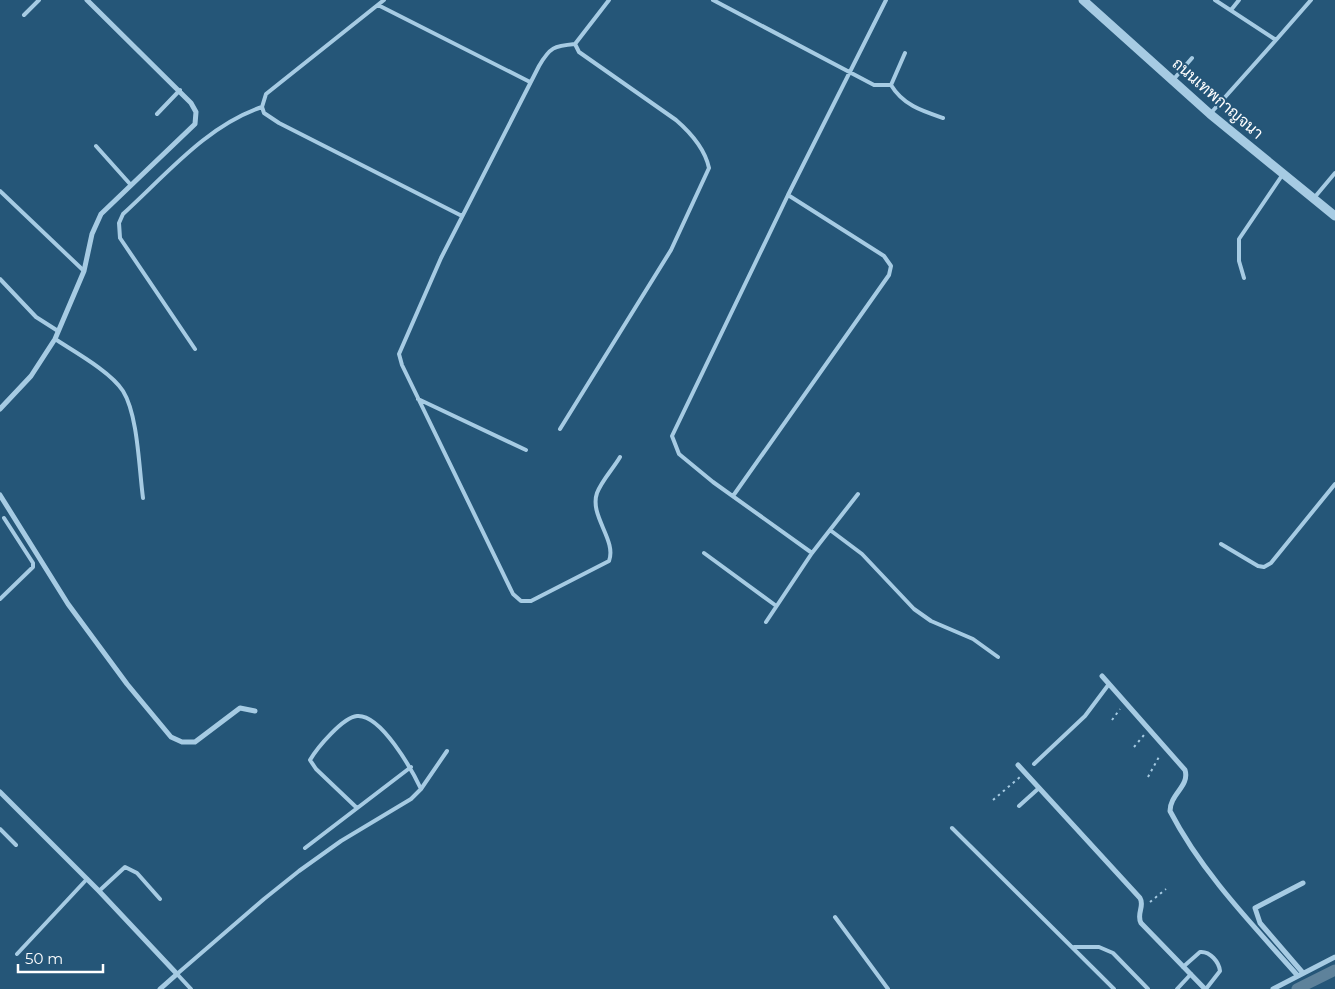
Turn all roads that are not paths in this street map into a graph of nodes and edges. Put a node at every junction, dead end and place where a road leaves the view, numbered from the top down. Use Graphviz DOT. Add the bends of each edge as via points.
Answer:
graph roads {
  1 [pos="39,0"];
  2 [pos="87,0"];
  3 [pos="384,0"];
  4 [pos="609,0"];
  5 [pos="713,0"];
  6 [pos="886,0"];
  7 [pos="1083,0"];
  8 [pos="1215,0"];
  9 [pos="1239,0"];
  10 [pos="1311,0"];
  11 [pos="378,5"];
  12 [pos="1231,10"];
  13 [pos="24,15"];
  14 [pos="1276,40"];
  15 [pos="575,44"];
  16 [pos="905,53"];
  17 [pos="1192,58"];
  18 [pos="850,72"];
  19 [pos="1173,80"];
  20 [pos="530,82"];
  21 [pos="891,85"];
  22 [pos="180,90"];
  23 [pos="262,107"];
  24 [pos="157,114"];
  25 [pos="1210,114"];
  26 [pos="943,118"];
  27 [pos="96,146"];
  28 [pos="1335,173"];
  29 [pos="1283,174"];
  30 [pos="130,184"];
  31 [pos="0,191"];
  32 [pos="788,195"];
  33 [pos="1313,199"];
  34 [pos="462,216"];
  35 [pos="1335,216"];
  36 [pos="84,271"];
  37 [pos="1244,278"];
  38 [pos="0,279"];
  39 [pos="58,332"];
  40 [pos="55,339"];
  41 [pos="195,349"];
  42 [pos="418,399"];
  43 [pos="0,409"];
  44 [pos="560,429"];
  45 [pos="526,450"];
  46 [pos="620,457"];
  47 [pos="1335,484"];
  48 [pos="858,494"];
  49 [pos="0,495"];
  50 [pos="733,496"];
  51 [pos="143,498"];
  52 [pos="4,518"];
  53 [pos="830,530"];
  54 [pos="1221,544"];
  55 [pos="704,553"];
  56 [pos="812,553"];
  57 [pos="0,599"];
  58 [pos="775,605"];
  59 [pos="766,622"];
  60 [pos="998,658"];
  61 [pos="1102,676"];
  62 [pos="1109,684"];
  63 [pos="255,711"];
  64 [pos="447,751"];
  65 [pos="1034,764"];
  66 [pos="1018,765"];
  67 [pos="411,767"];
  68 [pos="1039,788"];
  69 [pos="421,789"];
  70 [pos="0,792"];
  71 [pos="1019,806"];
  72 [pos="357,808"];
  73 [pos="952,828"];
  74 [pos="0,829"];
  75 [pos="16,845"];
  76 [pos="305,848"];
  77 [pos="87,879"];
  78 [pos="1303,883"];
  79 [pos="99,891"];
  80 [pos="160,899"];
  81 [pos="835,918"];
  82 [pos="1074,947"];
  83 [pos="17,954"];
  84 [pos="1335,957"];
  85 [pos="1183,967"];
  86 [pos="177,974"];
  87 [pos="1191,974"];
  88 [pos="1301,974"];
  89 [pos="160,989"];
  90 [pos="191,989"];
  91 [pos="888,989"];
  92 [pos="1114,989"];
  93 [pos="1148,989"];
  94 [pos="1177,989"];
  95 [pos="1206,989"];
  96 [pos="1273,989"];
  1 -- 13 [label="lane"];
  2 -- 22 [label="street"];
  3 -- 11 [label="lane"];
  4 -- 15 [label="lane"];
  5 -- 18 [label="lane"];
  6 -- 18 [label="lane"];
  7 -- 19 [label="street, ถนนเทพกาญจนา"];
  8 -- 12 [label="lane"];
  9 -- 12 [label="lane"];
  10 -- 14 [label="lane"];
  11 -- 20 [label="lane"];
  11 -- 23 [label="lane" via="266,94"];
  12 -- 14 [label="lane"];
  14 -- 25 [label="lane"];
  15 -- 20 [label="lane" via="555,46 546,53"];
  15 -- 44 [label="lane" via="579,52 688,131 707,157 709,168 671,250"];
  16 -- 21 [label="lane"];
  17 -- 19 [label="lane"];
  18 -- 21 [label="lane" via="874,84"];
  18 -- 32 [label="lane"];
  19 -- 25 [label="street, ถนนเทพกาญจนา"];
  20 -- 34 [label="lane"];
  21 -- 26 [label="lane" via="896,94 913,108"];
  22 -- 24 [label="lane"];
  22 -- 30 [label="street" via="196,112 195,124"];
  23 -- 34 [label="lane" via="264,113 279,123"];
  23 -- 41 [label="lane" via="238,115 211,133 123,214 119,223 120,238"];
  25 -- 29 [label="street, ถนนเทพกาญจนา"];
  27 -- 30 [label="lane"];
  28 -- 33 [label="lane"];
  29 -- 33 [label="street, ถนนเทพกาญจนา"];
  29 -- 37 [label="lane" via="1239,239 1239,261"];
  30 -- 36 [label="street" via="101,214 92,234"];
  31 -- 36 [label="lane"];
  32 -- 50 [label="lane" via="672,436 679,454"];
  32 -- 50 [label="lane" via="884,256 891,266 889,275"];
  33 -- 35 [label="street, ถนนเทพกาญจนา"];
  34 -- 42 [label="lane" via="400,354"];
  36 -- 39 [label="street"];
  38 -- 39 [label="lane" via="36,317"];
  39 -- 40 [label="street"];
  40 -- 43 [label="street" via="31,376"];
  40 -- 51 [label="lane" via="122,390 132,416"];
  42 -- 45 [label="lane"];
  42 -- 46 [label="lane" via="513,594 521,601 531,601 609,561 612,554 596,495"];
  47 -- 54 [label="lane" via="1271,563 1264,567"];
  48 -- 53 [label="lane"];
  49 -- 63 [label="street" via="68,604 170,737 182,742 195,742 240,708"];
  50 -- 56 [label="lane"];
  52 -- 57 [label="lane" via="33,567"];
  53 -- 56 [label="lane"];
  53 -- 60 [label="lane" via="862,554 914,609 931,621 973,639"];
  55 -- 58 [label="lane"];
  56 -- 58 [label="lane"];
  58 -- 59 [label="lane"];
  61 -- 62 [label="street"];
  62 -- 65 [label="lane" via="1085,716"];
  62 -- 88 [label="street" via="1182,764 1187,775 1171,804 1173,815 1198,856 1233,902"];
  64 -- 69 [label="lane"];
  66 -- 68 [label="street"];
  67 -- 69 [label="lane"];
  67 -- 72 [label="lane"];
  67 -- 72 [label="lane" via="379,728 358,716 347,719 310,760"];
  68 -- 71 [label="lane"];
  68 -- 85 [label="street" via="1140,898 1141,923"];
  69 -- 86 [label="lane" via="399,808 341,841 299,871"];
  70 -- 77 [label="street"];
  72 -- 76 [label="lane"];
  73 -- 82 [label="lane"];
  74 -- 75 [label="lane"];
  77 -- 79 [label="street"];
  77 -- 83 [label="lane"];
  78 -- 88 [label="street" via="1255,908 1260,923"];
  79 -- 80 [label="lane" via="125,867 137,873"];
  79 -- 86 [label="street"];
  81 -- 91 [label="lane"];
  82 -- 92 [label="lane"];
  82 -- 93 [label="lane" via="1099,947 1113,953"];
  84 -- 88 [label="street"];
  85 -- 87 [label="street"];
  85 -- 95 [label="lane" via="1200,952 1209,954 1220,971"];
  86 -- 89 [label="street"];
  86 -- 90 [label="lane"];
  87 -- 94 [label="lane"];
  87 -- 95 [label="street"];
  88 -- 96 [label="street"];
}
